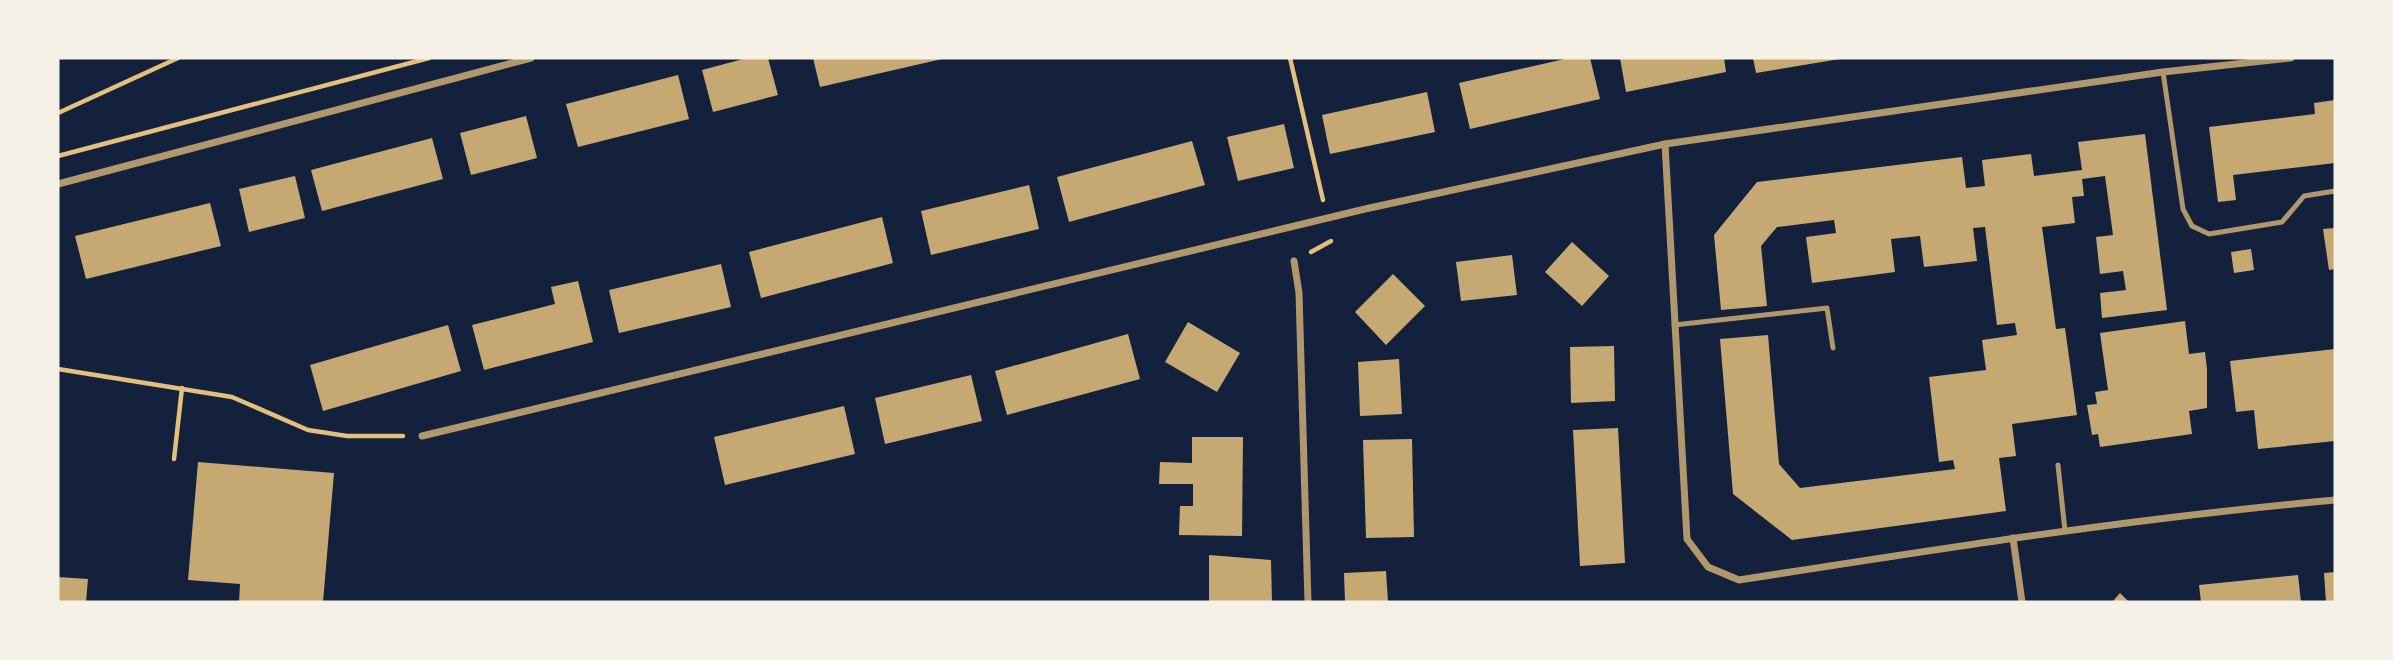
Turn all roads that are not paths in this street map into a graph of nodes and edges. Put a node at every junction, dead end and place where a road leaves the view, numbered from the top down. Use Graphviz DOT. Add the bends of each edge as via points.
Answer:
graph roads {
  1 [pos="531,58"];
  2 [pos="2291,58"];
  3 [pos="2163,72"];
  4 [pos="1665,144"];
  5 [pos="58,184"];
  6 [pos="2335,191"];
  7 [pos="1294,261"];
  8 [pos="1674,325"];
  9 [pos="1833,348"];
  10 [pos="422,436"];
  11 [pos="2058,465"];
  12 [pos="2335,500"];
  13 [pos="2065,531"];
  14 [pos="2013,538"];
  15 [pos="1308,602"];
  16 [pos="2022,602"];
  1 -- 5 [label="street"];
  2 -- 3 [label="street"];
  3 -- 4 [label="street"];
  3 -- 6 [label="lane" via="2183,209 2192,226 2209,234 2283,222 2304,196"];
  4 -- 8 [label="street"];
  4 -- 10 [label="street" via="1327,217"];
  7 -- 15 [label="street" via="1299,293"];
  8 -- 9 [label="lane" via="1827,308"];
  8 -- 14 [label="street" via="1687,539 1708,567 1739,580"];
  11 -- 13 [label="lane"];
  12 -- 13 [label="street"];
  13 -- 14 [label="street"];
  14 -- 16 [label="street"];
}
